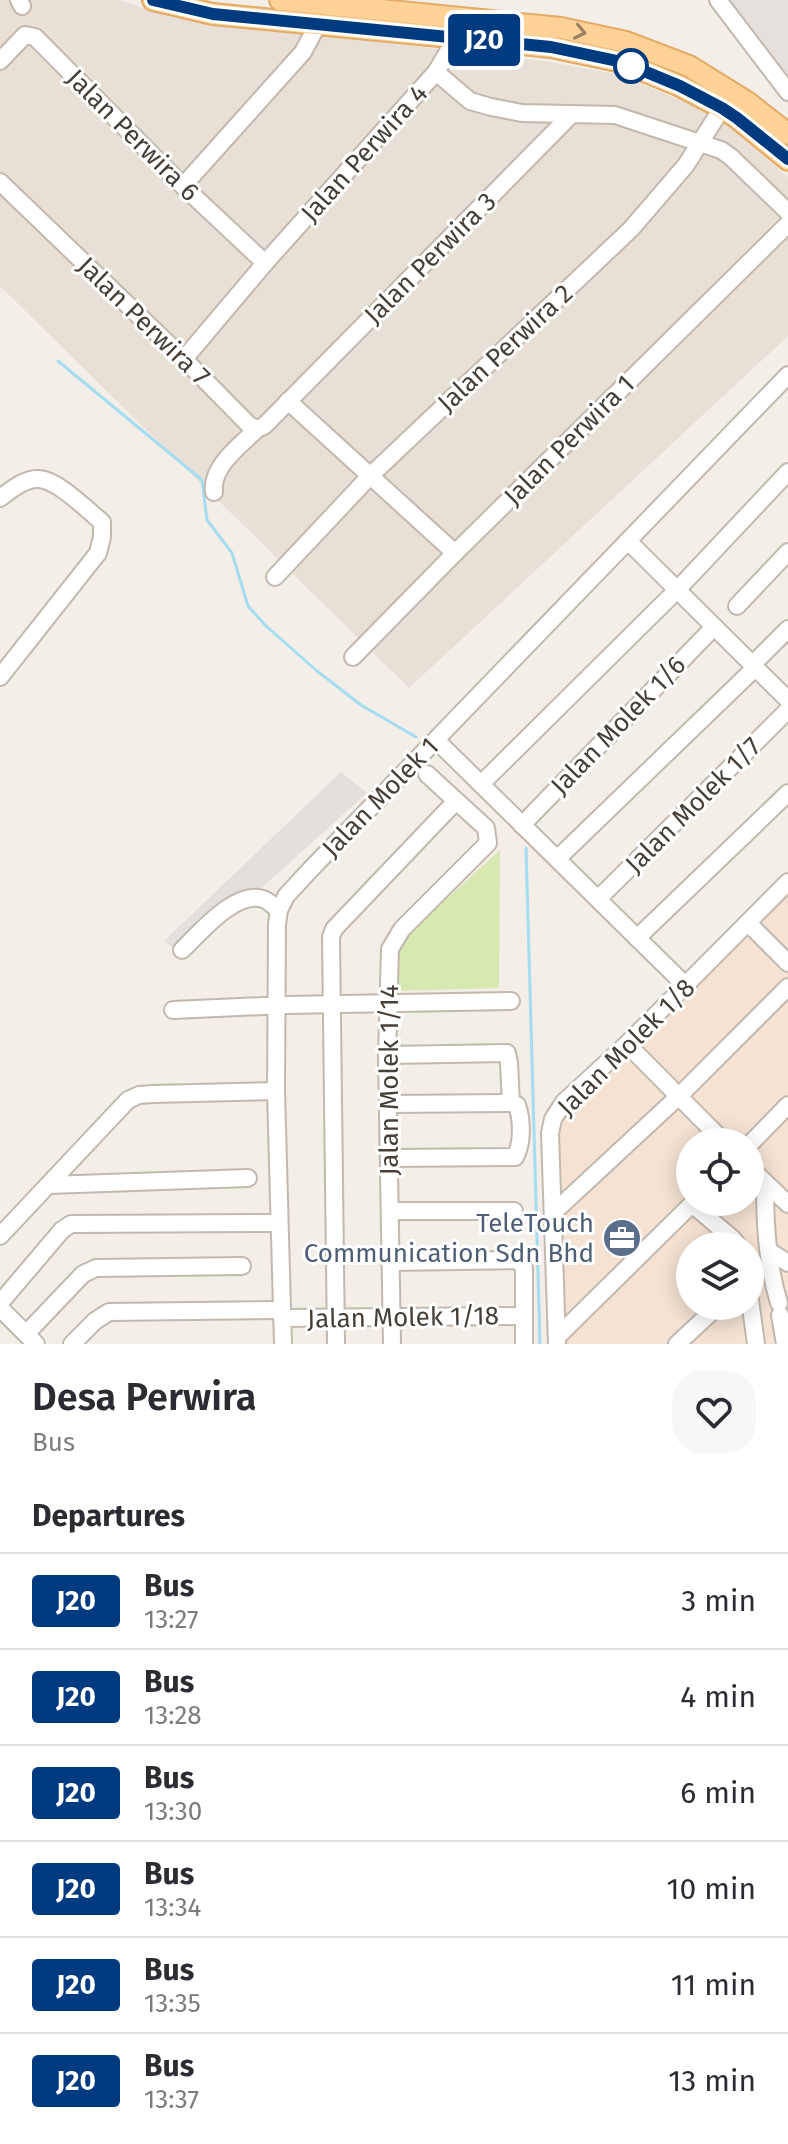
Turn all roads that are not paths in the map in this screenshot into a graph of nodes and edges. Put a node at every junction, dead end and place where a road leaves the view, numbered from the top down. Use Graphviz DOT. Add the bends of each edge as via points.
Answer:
graph roads {
  1 [pos="153,0"];
  2 [pos="280,0"];
  3 [pos="718,0"];
  4 [pos="360,4"];
  5 [pos="318,24"];
  6 [pos="456,38"];
  7 [pos="0,61"];
  8 [pos="436,72"];
  9 [pos="788,92"];
  10 [pos="722,108"];
  11 [pos="572,114"];
  12 [pos="788,134"];
  13 [pos="701,143"];
  14 [pos="788,160"];
  15 [pos="0,182"];
  16 [pos="183,186"];
  17 [pos="788,212"];
  18 [pos="788,224"];
  19 [pos="265,263"];
  20 [pos="184,359"];
  21 [pos="788,375"];
  22 [pos="288,401"];
  23 [pos="257,429"];
  24 [pos="788,472"];
  25 [pos="370,476"];
  26 [pos="214,492"];
  27 [pos="0,498"];
  28 [pos="628,541"];
  29 [pos="788,552"];
  30 [pos="455,553"];
  31 [pos="275,577"];
  32 [pos="677,590"];
  33 [pos="737,606"];
  34 [pos="714,627"];
  35 [pos="788,629"];
  36 [pos="353,657"];
  37 [pos="754,666"];
  38 [pos="1,675"];
  39 [pos="788,700"];
  40 [pos="788,710"];
  41 [pos="436,740"];
  42 [pos="427,774"];
  43 [pos="481,784"];
  44 [pos="788,793"];
  45 [pos="456,801"];
  46 [pos="522,825"];
  47 [pos="557,859"];
  48 [pos="788,882"];
  49 [pos="598,899"];
  50 [pos="279,910"];
  51 [pos="748,923"];
  52 [pos="637,938"];
  53 [pos="182,950"];
  54 [pos="788,963"];
  55 [pos="686,986"];
  56 [pos="788,987"];
  57 [pos="511,1001"];
  58 [pos="387,1004"];
  59 [pos="331,1005"];
  60 [pos="275,1006"];
  61 [pos="173,1010"];
  62 [pos="627,1044"];
  63 [pos="387,1055"];
  64 [pos="276,1091"];
  65 [pos="679,1096"];
  66 [pos="511,1103"];
  67 [pos="388,1104"];
  68 [pos="788,1105"];
  69 [pos="710,1128"];
  70 [pos="764,1130"];
  71 [pos="389,1158"];
  72 [pos="248,1178"];
  73 [pos="765,1183"];
  74 [pos="49,1185"];
  75 [pos="788,1204"];
  76 [pos="390,1211"];
  77 [pos="514,1211"];
  78 [pos="554,1212"];
  79 [pos="680,1216"];
  80 [pos="707,1216"];
  81 [pos="279,1223"];
  82 [pos="725,1232"];
  83 [pos="0,1236"];
  84 [pos="769,1251"];
  85 [pos="390,1262"];
  86 [pos="788,1263"];
  87 [pos="242,1266"];
  88 [pos="0,1306"];
  89 [pos="282,1314"];
  90 [pos="524,1316"];
  91 [pos="391,1317"];
  92 [pos="336,1318"];
  93 [pos="703,1320"];
  94 [pos="753,1320"];
  95 [pos="31,1339"];
  96 [pos="557,1340"];
  97 [pos="72,1344"];
  98 [pos="283,1344"];
  99 [pos="336,1344"];
  100 [pos="392,1344"];
  101 [pos="524,1344"];
  102 [pos="677,1344"];
  103 [pos="756,1344"];
  104 [pos="787,1344"];
  1 -- 5 [label="main road" via="213,14"];
  2 -- 4 [label="main road"];
  3 -- 9 [label="street"];
  4 -- 12 [label="main road, one-way" via="561,28 626,42 689,66"];
  5 -- 6 [label="main road"];
  5 -- 16 [label="street" via="303,52"];
  6 -- 8 [label="street, Jalan Perwira 4"];
  6 -- 10 [label="main road" via="551,47 622,62"];
  7 -- 16 [label="street, Jalan Perwira 6" via="25,35 35,37"];
  8 -- 11 [label="street" via="470,101 522,113"];
  8 -- 19 [label="street, Jalan Perwira 4"];
  10 -- 13 [label="street, Jalan Perwira 2"];
  10 -- 14 [label="main road"];
  11 -- 13 [label="street" via="615,115"];
  11 -- 22 [label="street, Jalan Perwira 3"];
  13 -- 17 [label="street" via="731,157"];
  13 -- 25 [label="street, Jalan Perwira 2" via="631,229"];
  15 -- 20 [label="street, Jalan Perwira 7"];
  16 -- 19 [label="street, Jalan Perwira 6"];
  18 -- 30 [label="street, Jalan Perwira 1"];
  19 -- 20 [label="street, Jalan Perwira 4"];
  20 -- 23 [label="street, Jalan Perwira 7"];
  21 -- 28 [label="street, Jalan Molek 1"];
  22 -- 23 [label="street"];
  22 -- 25 [label="street"];
  23 -- 26 [label="street" via="220,468"];
  24 -- 32 [label="street"];
  25 -- 30 [label="street"];
  25 -- 31 [label="street, Jalan Perwira 2"];
  27 -- 38 [label="street" via="22,483 40,479 60,488 102,522 98,553"];
  28 -- 32 [label="street"];
  28 -- 41 [label="street, Jalan Molek 1"];
  29 -- 33 [label="street"];
  30 -- 36 [label="street, Jalan Perwira 1"];
  32 -- 34 [label="street"];
  32 -- 43 [label="street"];
  34 -- 37 [label="street"];
  34 -- 46 [label="street, Jalan Molek 1/6"];
  35 -- 37 [label="street"];
  37 -- 39 [label="street"];
  37 -- 47 [label="street"];
  40 -- 49 [label="street, Jalan Molek 1/7"];
  41 -- 43 [label="street"];
  41 -- 50 [label="street, Jalan Molek 1" via="294,887"];
  42 -- 45 [label="street"];
  43 -- 46 [label="street"];
  44 -- 52 [label="street"];
  45 -- 58 [label="street, Jalan Molek 1/14" via="486,828 488,843 394,940"];
  45 -- 59 [label="street" via="334,929"];
  46 -- 47 [label="street"];
  47 -- 49 [label="street"];
  48 -- 51 [label="street, Jalan Molek 1/8"];
  49 -- 52 [label="street"];
  50 -- 53 [label="street" via="262,898 243,900 225,909"];
  50 -- 60 [label="street"];
  51 -- 54 [label="street"];
  51 -- 55 [label="street, Jalan Molek 1/8"];
  52 -- 55 [label="street"];
  55 -- 62 [label="street, Jalan Molek 1/8"];
  56 -- 65 [label="street"];
  57 -- 58 [label="street"];
  58 -- 59 [label="street"];
  58 -- 63 [label="street, Jalan Molek 1/14"];
  59 -- 60 [label="street"];
  59 -- 92 [label="street"];
  60 -- 61 [label="street"];
  60 -- 64 [label="street"];
  62 -- 65 [label="street"];
  62 -- 78 [label="street, Jalan Molek 1/8" via="564,1102 553,1119"];
  63 -- 66 [label="street" via="507,1053"];
  63 -- 67 [label="street, Jalan Molek 1/14"];
  64 -- 74 [label="street" via="139,1095 128,1100"];
  64 -- 81 [label="street"];
  65 -- 69 [label="street"];
  65 -- 78 [label="street"];
  66 -- 67 [label="street"];
  66 -- 71 [label="street" via="520,1111 515,1157"];
  67 -- 71 [label="street, Jalan Molek 1/14"];
  68 -- 70 [label="street"];
  71 -- 76 [label="street, Jalan Molek 1/14"];
  72 -- 74 [label="street"];
  73 -- 75 [label="street"];
  73 -- 84 [label="street"];
  74 -- 83 [label="street"];
  76 -- 77 [label="street"];
  76 -- 85 [label="street, Jalan Molek 1/14"];
  78 -- 96 [label="street, Jalan Molek 1/8"];
  79 -- 96 [label="street"];
  80 -- 82 [label="street"];
  81 -- 88 [label="street" via="71,1224"];
  81 -- 89 [label="street"];
  84 -- 86 [label="street"];
  84 -- 104 [label="street"];
  85 -- 90 [label="street" via="518,1260 524,1268"];
  85 -- 91 [label="street, Jalan Molek 1/14"];
  87 -- 95 [label="street" via="96,1268 83,1274"];
  88 -- 95 [label="street"];
  89 -- 92 [label="street, Jalan Molek 1/18"];
  89 -- 97 [label="street, Jalan Molek 1/18" via="109,1312"];
  89 -- 98 [label="street"];
  90 -- 91 [label="street, Jalan Molek 1/18"];
  90 -- 101 [label="street"];
  91 -- 92 [label="street, Jalan Molek 1/18"];
  91 -- 100 [label="street, Jalan Molek 1/14"];
  92 -- 99 [label="street"];
  93 -- 102 [label="street"];
  94 -- 103 [label="street"];
}
